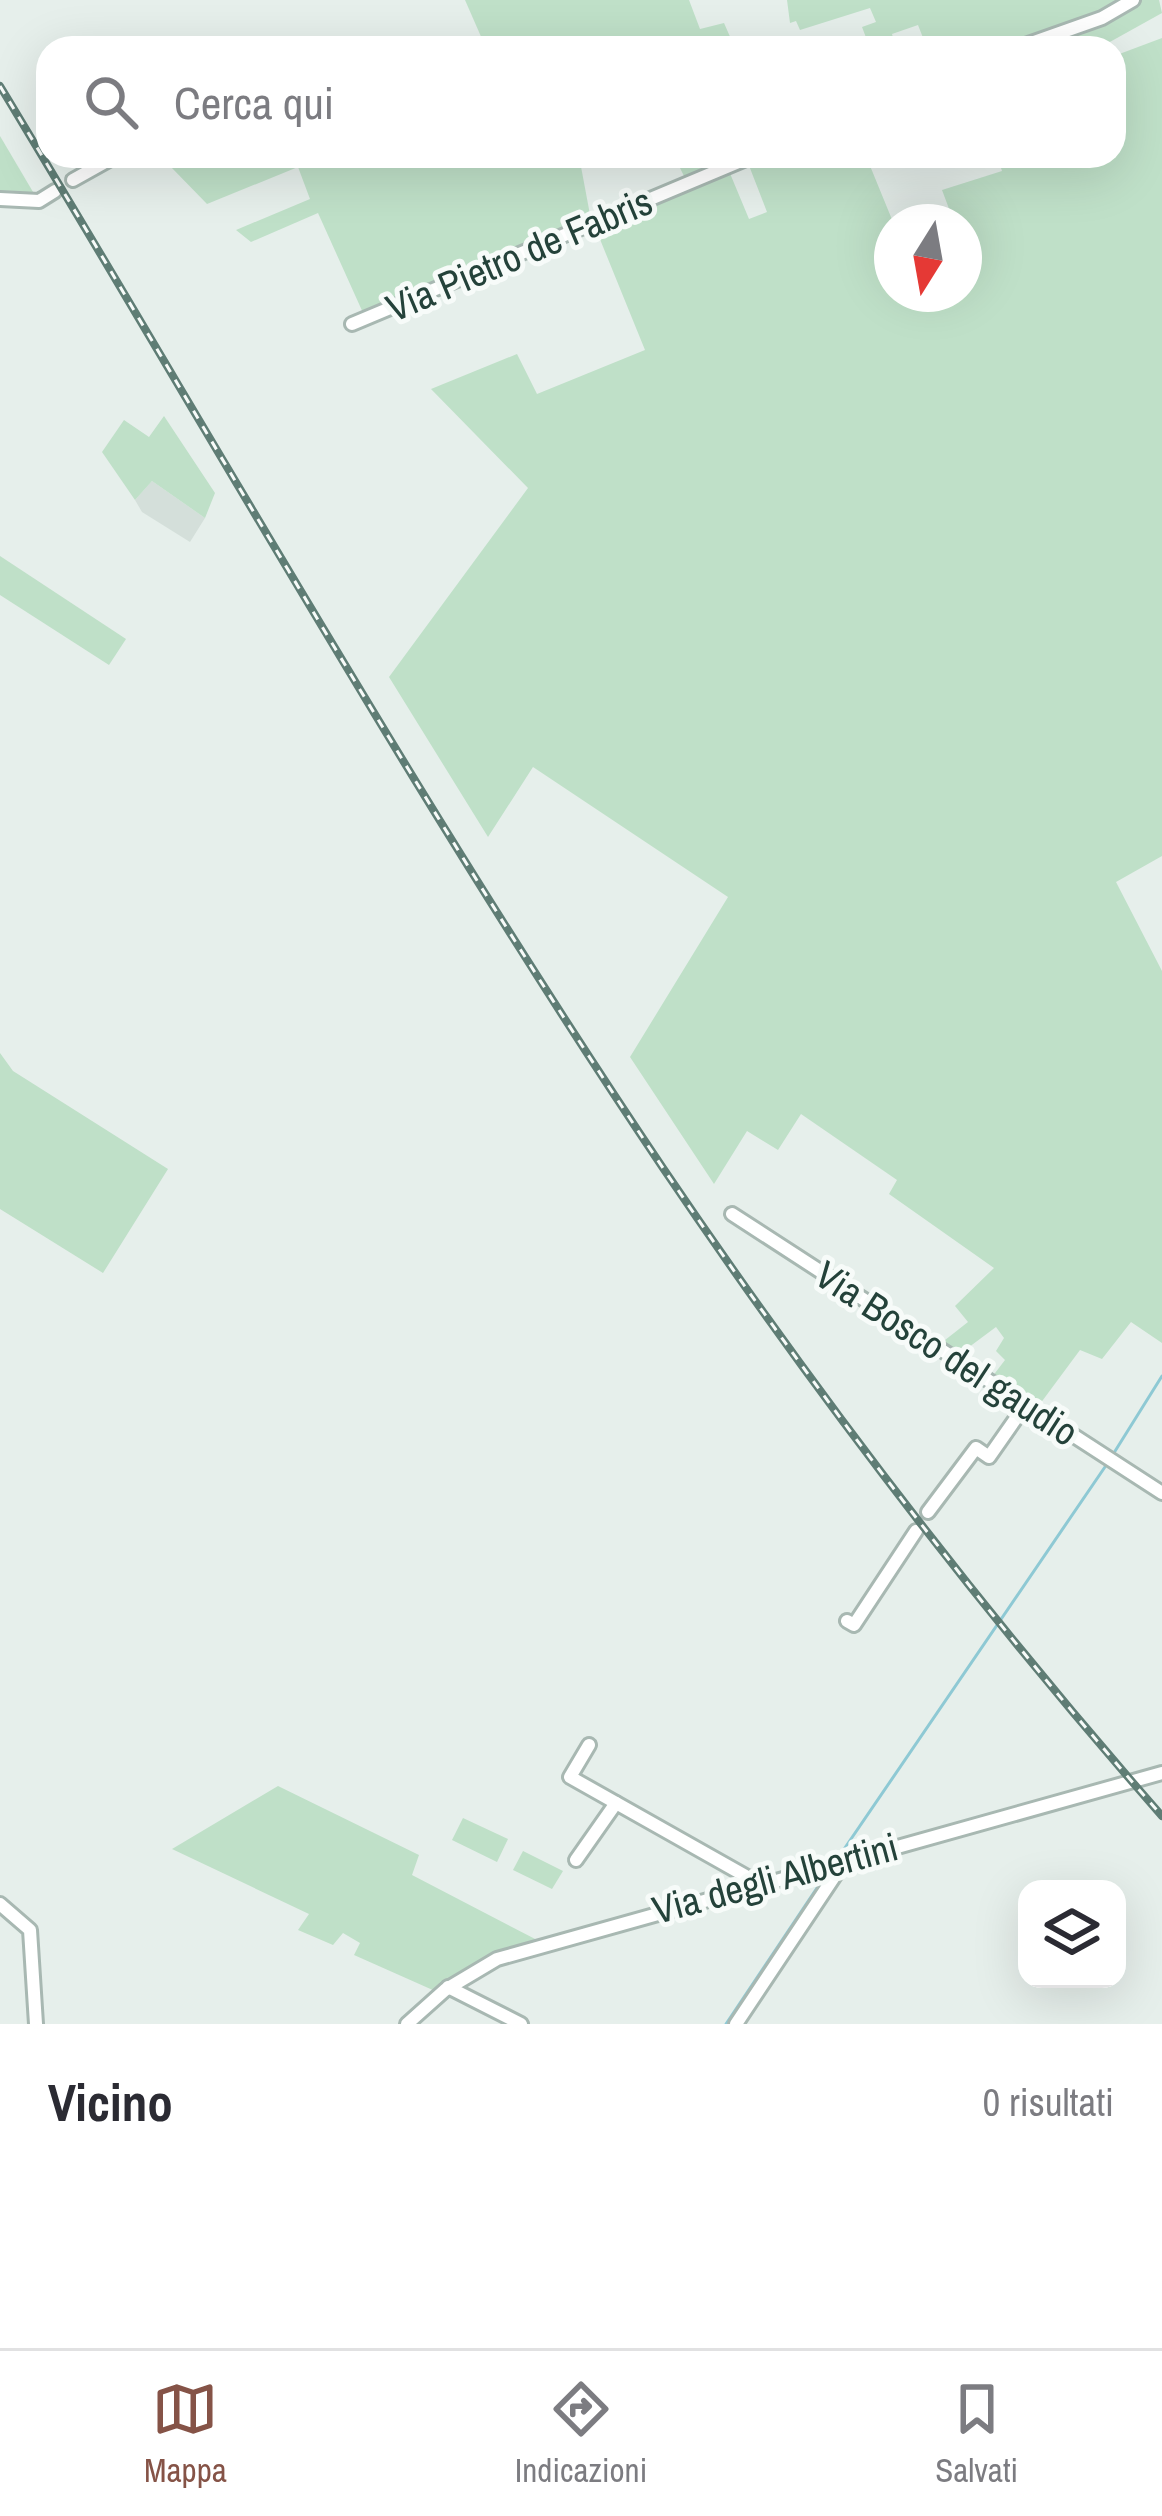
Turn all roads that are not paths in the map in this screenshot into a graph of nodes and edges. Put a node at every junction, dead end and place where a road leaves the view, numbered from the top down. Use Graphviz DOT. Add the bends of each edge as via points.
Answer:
graph roads {
  1 [pos="1132,0"];
  2 [pos="1051,36"];
  3 [pos="94,168"];
  4 [pos="724,168"];
  5 [pos="73,180"];
  6 [pos="55,191"];
  7 [pos="0,199"];
  8 [pos="352,324"];
  9 [pos="732,1214"];
  10 [pos="1026,1404"];
  11 [pos="1162,1493"];
  12 [pos="928,1513"];
  13 [pos="916,1531"];
  14 [pos="847,1621"];
  15 [pos="590,1745"];
  16 [pos="1162,1773"];
  17 [pos="616,1803"];
  18 [pos="576,1860"];
  19 [pos="839,1860"];
  20 [pos="758,1883"];
  21 [pos="0,1904"];
  22 [pos="448,1987"];
  23 [pos="37,2024"];
  24 [pos="407,2024"];
  25 [pos="521,2024"];
  26 [pos="736,2024"];
  1 -- 2 [label="street"];
  3 -- 5 [label="street"];
  4 -- 8 [label="street, Via Pietro de Fabris"];
  6 -- 7 [label="street" via="39,201"];
  9 -- 10 [label="street, Via Bosco del gaudio"];
  10 -- 11 [label="street, Via Bosco del gaudio"];
  10 -- 12 [label="street" via="989,1456 976,1448"];
  13 -- 14 [label="street" via="854,1625"];
  15 -- 17 [label="street" via="570,1777"];
  16 -- 19 [label="street, Via degli Albertini"];
  17 -- 18 [label="street"];
  17 -- 20 [label="street"];
  19 -- 20 [label="street, Via degli Albertini"];
  19 -- 26 [label="street"];
  20 -- 22 [label="street, Via degli Albertini" via="497,1959"];
  21 -- 23 [label="street" via="30,1930"];
  22 -- 24 [label="street, Via degli Albertini"];
  22 -- 25 [label="street"];
}
